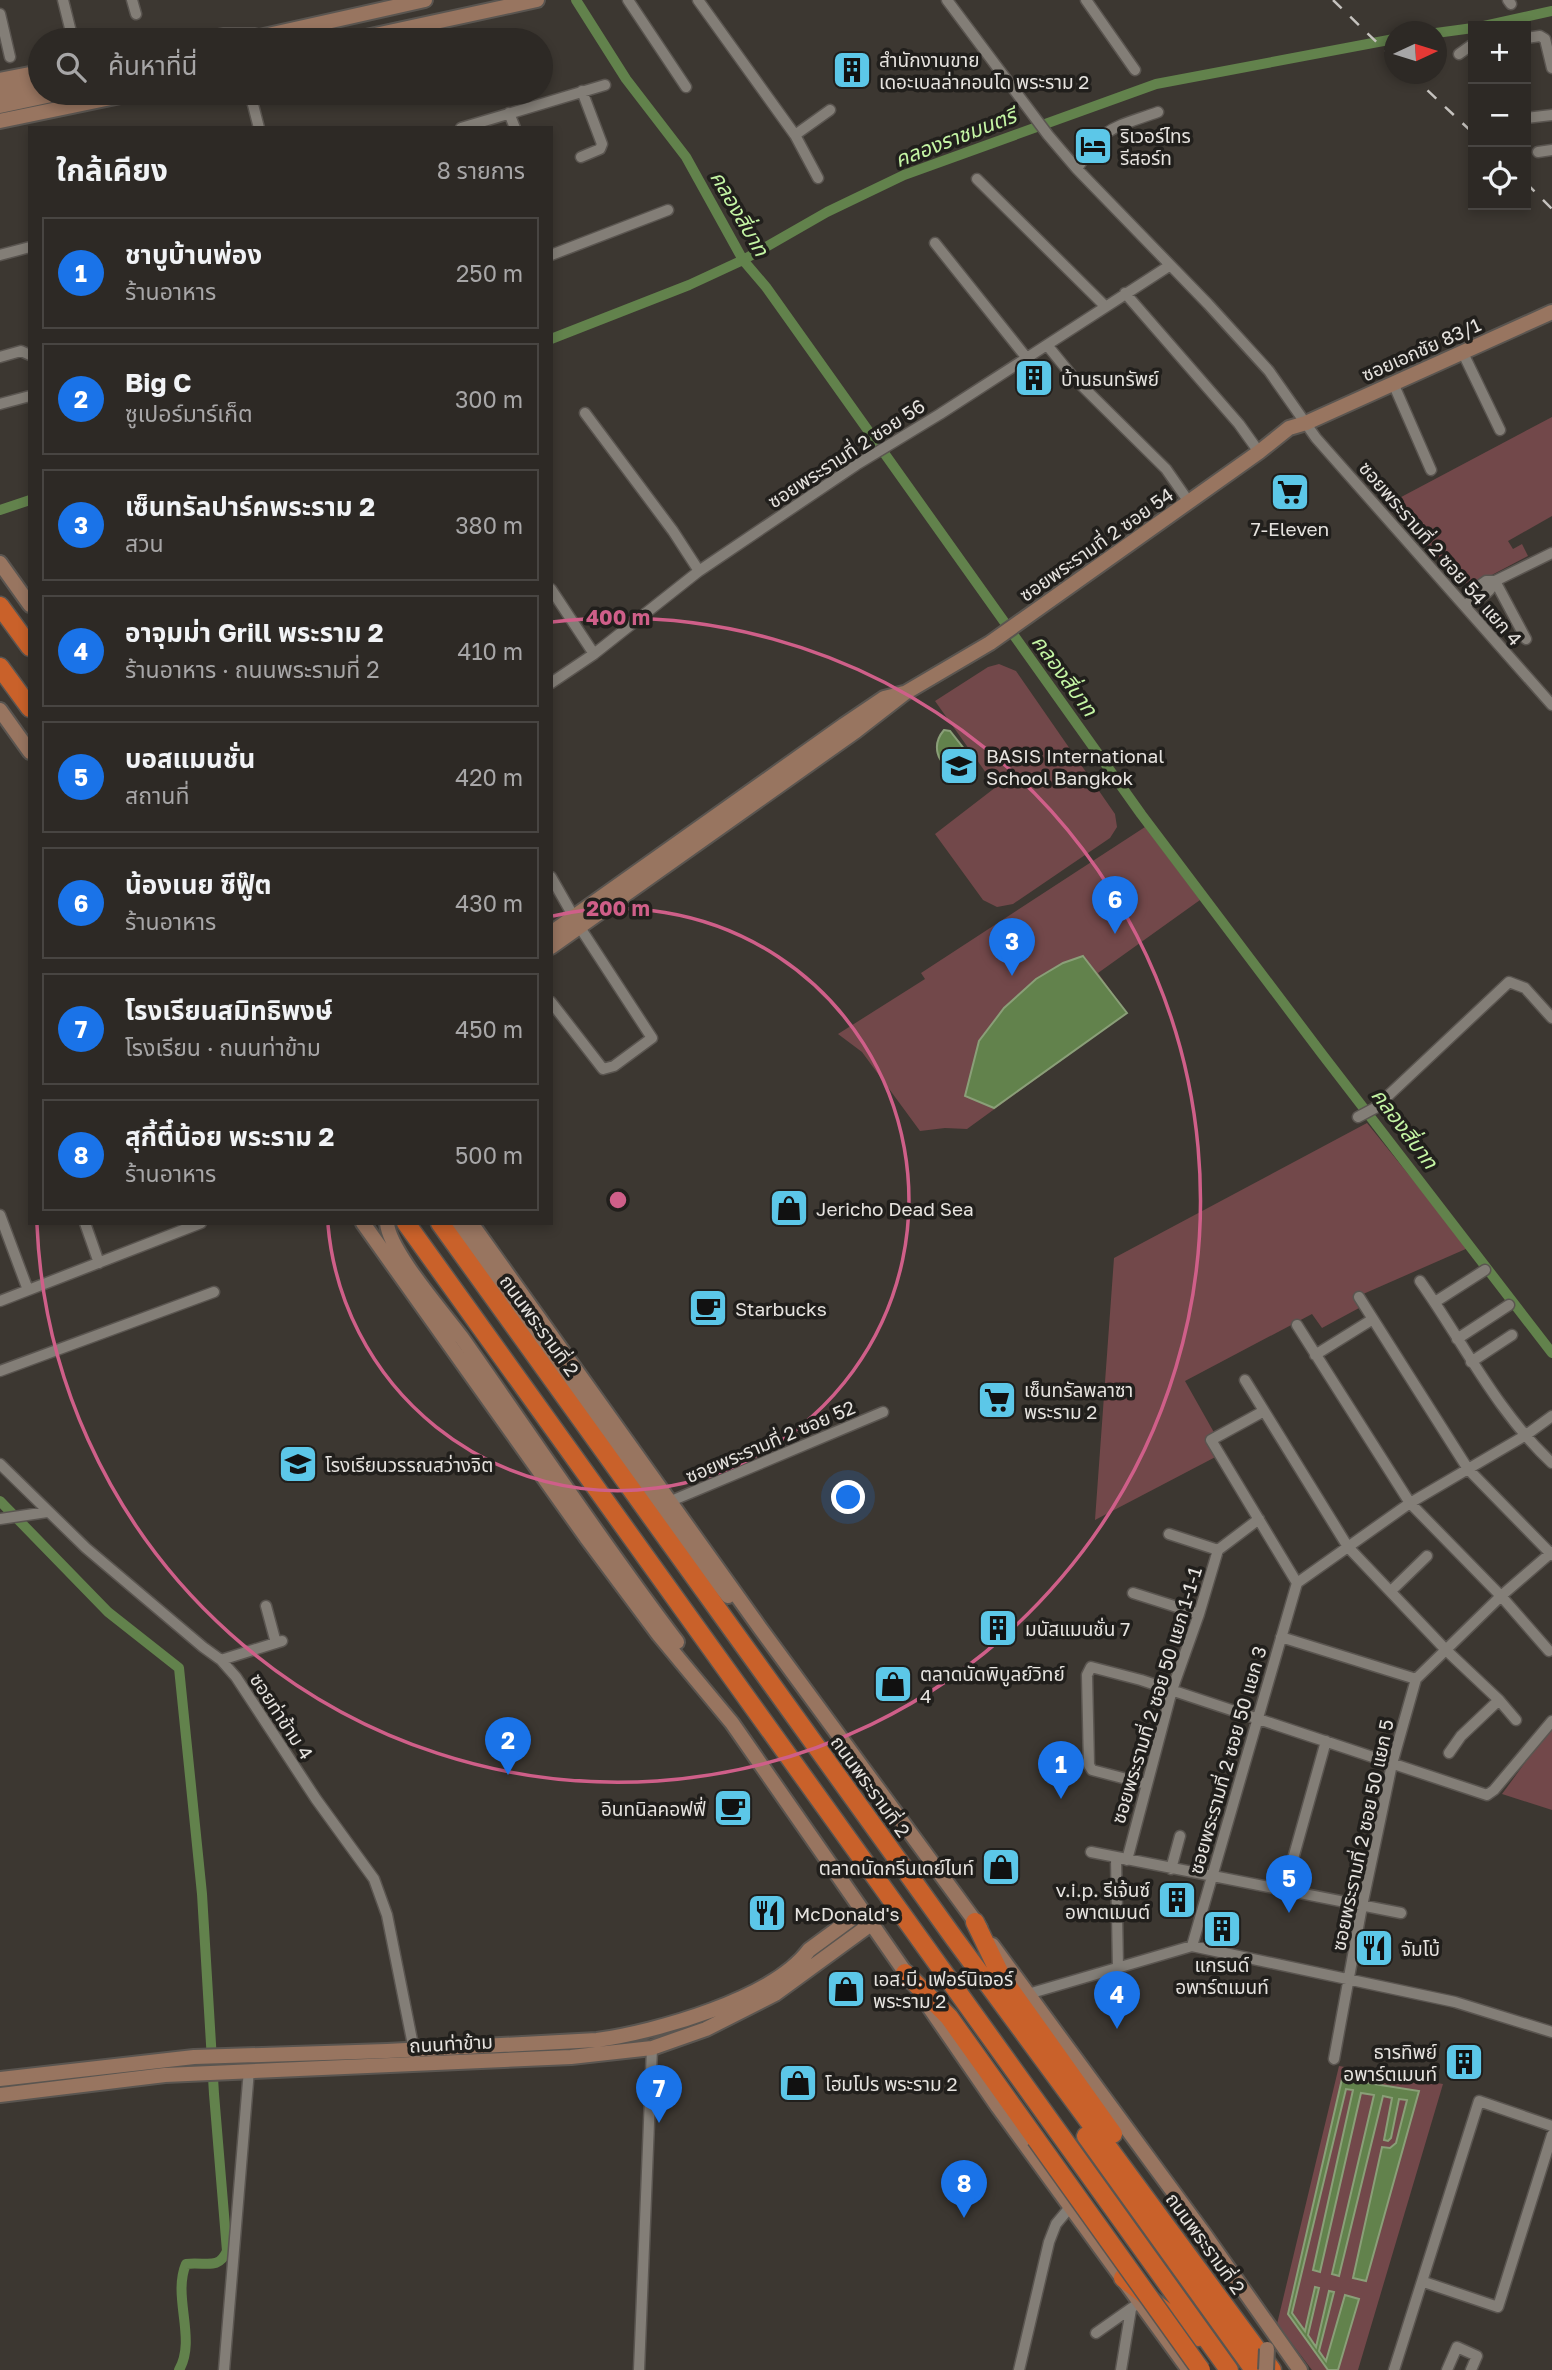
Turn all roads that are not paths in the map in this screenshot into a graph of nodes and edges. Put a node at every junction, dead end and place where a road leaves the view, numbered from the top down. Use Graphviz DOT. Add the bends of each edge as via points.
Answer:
graph roads {
  1 [pos="63,0"];
  2 [pos="132,0"];
  3 [pos="425,0"];
  4 [pos="537,0"];
  5 [pos="628,0"];
  6 [pos="698,0"];
  7 [pos="947,0"];
  8 [pos="1086,0"];
  9 [pos="136,14"];
  10 [pos="1,21"];
  11 [pos="70,28"];
  12 [pos="300,28"];
  13 [pos="408,28"];
  14 [pos="1531,37"];
  15 [pos="1468,47"];
  16 [pos="1458,54"];
  17 [pos="10,57"];
  18 [pos="1552,68"];
  19 [pos="1135,70"];
  20 [pos="28,74"];
  21 [pos="0,80"];
  22 [pos="605,85"];
  23 [pos="685,87"];
  24 [pos="28,91"];
  25 [pos="582,92"];
  26 [pos="0,93"];
  27 [pos="23,94"];
  28 [pos="28,94"];
  29 [pos="553,100"];
  30 [pos="77,105"];
  31 [pos="253,105"];
  32 [pos="537,105"];
  33 [pos="0,106"];
  34 [pos="831,110"];
  35 [pos="509,113"];
  36 [pos="1158,113"];
  37 [pos="1552,115"];
  38 [pos="1531,117"];
  39 [pos="0,121"];
  40 [pos="258,126"];
  41 [pos="467,126"];
  42 [pos="514,126"];
  43 [pos="795,135"];
  44 [pos="1552,150"];
  45 [pos="1538,152"];
  46 [pos="581,157"];
  47 [pos="1077,169"];
  48 [pos="818,178"];
  49 [pos="977,179"];
  50 [pos="668,209"];
  51 [pos="935,243"];
  52 [pos="28,248"];
  53 [pos="553,254"];
  54 [pos="0,255"];
  55 [pos="1169,266"];
  56 [pos="1125,293"];
  57 [pos="1105,306"];
  58 [pos="1551,313"];
  59 [pos="1047,345"];
  60 [pos="1462,351"];
  61 [pos="28,354"];
  62 [pos="0,357"];
  63 [pos="1026,357"];
  64 [pos="1393,383"];
  65 [pos="28,397"];
  66 [pos="0,404"];
  67 [pos="585,413"];
  68 [pos="1306,423"];
  69 [pos="1500,430"];
  70 [pos="1259,452"];
  71 [pos="1431,470"];
  72 [pos="1189,502"];
  73 [pos="1551,556"];
  74 [pos="2,567"];
  75 [pos="699,570"];
  76 [pos="1495,581"];
  77 [pos="553,592"];
  78 [pos="28,602"];
  79 [pos="1468,603"];
  80 [pos="0,606"];
  81 [pos="1526,639"];
  82 [pos="28,644"];
  83 [pos="594,654"];
  84 [pos="5,673"];
  85 [pos="553,682"];
  86 [pos="28,705"];
  87 [pos="1552,705"];
  88 [pos="0,710"];
  89 [pos="28,748"];
  90 [pos="553,880"];
  91 [pos="577,921"];
  92 [pos="553,932"];
  93 [pos="553,945"];
  94 [pos="553,1005"];
  95 [pos="1552,1017"];
  96 [pos="1358,1117"];
  97 [pos="0,1215"];
  98 [pos="86,1225"];
  99 [pos="196,1225"];
  100 [pos="364,1225"];
  101 [pos="387,1225"];
  102 [pos="401,1225"];
  103 [pos="407,1225"];
  104 [pos="431,1225"];
  105 [pos="441,1225"];
  106 [pos="459,1225"];
  107 [pos="472,1225"];
  108 [pos="99,1263"];
  109 [pos="1485,1270"];
  110 [pos="1420,1281"];
  111 [pos="27,1290"];
  112 [pos="214,1292"];
  113 [pos="1359,1297"];
  114 [pos="0,1301"];
  115 [pos="1435,1302"];
  116 [pos="1509,1306"];
  117 [pos="1373,1319"];
  118 [pos="1297,1325"];
  119 [pos="1512,1335"];
  120 [pos="1457,1339"];
  121 [pos="1315,1354"];
  122 [pos="1471,1362"];
  123 [pos="0,1371"];
  124 [pos="1245,1380"];
  125 [pos="1264,1411"];
  126 [pos="883,1412"];
  127 [pos="1552,1416"];
  128 [pos="1526,1435"];
  129 [pos="1552,1463"];
  130 [pos="0,1464"];
  131 [pos="1468,1469"];
  132 [pos="671,1501"];
  133 [pos="1410,1503"];
  134 [pos="47,1512"];
  135 [pos="4,1518"];
  136 [pos="1259,1519"];
  137 [pos="1169,1534"];
  138 [pos="1348,1547"];
  139 [pos="1218,1550"];
  140 [pos="1552,1553"];
  141 [pos="1427,1556"];
  142 [pos="1297,1583"];
  143 [pos="1392,1590"];
  144 [pos="1133,1593"];
  145 [pos="1501,1597"];
  146 [pos="266,1606"];
  147 [pos="1199,1614"];
  148 [pos="760,1628"];
  149 [pos="1281,1637"];
  150 [pos="1446,1650"];
  151 [pos="1549,1651"];
  152 [pos="221,1660"];
  153 [pos="1416,1679"];
  154 [pos="1172,1690"];
  155 [pos="712,1697"];
  156 [pos="1499,1700"];
  157 [pos="1256,1719"];
  158 [pos="1516,1720"];
  159 [pos="1552,1721"];
  160 [pos="1326,1741"];
  161 [pos="1448,1753"];
  162 [pos="1392,1764"];
  163 [pos="1146,1784"];
  164 [pos="1180,1836"];
  165 [pos="1091,1852"];
  166 [pos="1121,1859"];
  167 [pos="1171,1869"];
  168 [pos="1211,1877"];
  169 [pos="1284,1891"];
  170 [pos="1362,1906"];
  171 [pos="862,1911"];
  172 [pos="1401,1913"];
  173 [pos="975,1922"];
  174 [pos="871,1924"];
  175 [pos="954,1938"];
  176 [pos="1192,1946"];
  177 [pos="928,1958"];
  178 [pos="806,1965"];
  179 [pos="1118,1968"];
  180 [pos="905,1973"];
  181 [pos="1002,1978"];
  182 [pos="1348,1980"];
  183 [pos="1028,1994"];
  184 [pos="949,2017"];
  185 [pos="1552,2032"];
  186 [pos="652,2048"];
  187 [pos="415,2056"];
  188 [pos="1334,2059"];
  189 [pos="249,2070"];
  190 [pos="0,2079"];
  191 [pos="0,2095"];
  192 [pos="1552,2126"];
  193 [pos="1552,2135"];
  194 [pos="1071,2206"];
  195 [pos="1123,2278"];
  196 [pos="1424,2283"];
  197 [pos="1135,2306"];
  198 [pos="1096,2333"];
  199 [pos="1201,2339"];
  200 [pos="1268,2349"];
  201 [pos="224,2370"];
  202 [pos="639,2370"];
  203 [pos="1019,2370"];
  204 [pos="1119,2370"];
  205 [pos="1189,2370"];
  206 [pos="1201,2370"];
  207 [pos="1223,2370"];
  208 [pos="1229,2370"];
  209 [pos="1254,2370"];
  210 [pos="1266,2370"];
  211 [pos="1272,2370"];
  212 [pos="1282,2370"];
  213 [pos="1300,2370"];
  214 [pos="1394,2370"];
  215 [pos="1447,2370"];
  216 [pos="1471,2370"];
  1 -- 11 [label="street"];
  2 -- 9 [label="street"];
  3 -- 12 [label="main road"];
  4 -- 13 [label="main road"];
  5 -- 23 [label="street"];
  6 -- 43 [label="street"];
  7 -- 47 [label="street, ซอยพระรามที่ 2 ซอย 54 แยก 4"];
  8 -- 19 [label="street"];
  10 -- 17 [label="street"];
  14 -- 18 [label="street" via="1545,39"];
  15 -- 16 [label="street"];
  20 -- 21 [label="main road"];
  22 -- 25 [label="street"];
  24 -- 27 [label="main road"];
  25 -- 29 [label="street"];
  25 -- 46 [label="street" via="602,145"];
  26 -- 27 [label="main road"];
  27 -- 28 [label="main road"];
  27 -- 33 [label="main road"];
  30 -- 39 [label="main road"];
  31 -- 40 [label="street"];
  32 -- 35 [label="street"];
  34 -- 43 [label="street"];
  35 -- 41 [label="street"];
  35 -- 42 [label="street"];
  36 -- 47 [label="street" via="1100,136"];
  37 -- 38 [label="street"];
  43 -- 48 [label="street"];
  44 -- 45 [label="street"];
  47 -- 55 [label="street, ซอยพระรามที่ 2 ซอย 54 แยก 4"];
  49 -- 57 [label="street"];
  50 -- 53 [label="street"];
  51 -- 63 [label="street"];
  52 -- 54 [label="street"];
  55 -- 56 [label="street, ซอยพระรามที่ 2 ซอย 56"];
  55 -- 68 [label="street, ซอยพระรามที่ 2 ซอย 54 แยก 4" via="1269,371"];
  56 -- 57 [label="street, ซอยพระรามที่ 2 ซอย 56"];
  56 -- 70 [label="street"];
  57 -- 59 [label="street, ซอยพระรามที่ 2 ซอย 56"];
  58 -- 60 [label="main road, ซอยเอกชัย 83/1"];
  59 -- 63 [label="street, ซอยพระรามที่ 2 ซอย 56"];
  59 -- 72 [label="street" via="1166,469"];
  60 -- 64 [label="main road, ซอยเอกชัย 83/1"];
  60 -- 69 [label="street"];
  61 -- 62 [label="street" via="21,351"];
  63 -- 75 [label="street, ซอยพระรามที่ 2 ซอย 56"];
  64 -- 68 [label="main road, ซอยเอกชัย 83/1"];
  64 -- 71 [label="street"];
  65 -- 66 [label="street"];
  67 -- 75 [label="street"];
  68 -- 70 [label="main road, ซอยพระรามที่ 2 ซอย 54" via="1289,428"];
  68 -- 79 [label="street, ซอยพระรามที่ 2 ซอย 54 แยก 4" via="1387,519"];
  70 -- 72 [label="main road, ซอยพระรามที่ 2 ซอย 54"];
  72 -- 91 [label="main road, ซอยพระรามที่ 2 ซอย 54" via="990,643 905,693 884,698"];
  73 -- 76 [label="street"];
  74 -- 78 [label="main road"];
  75 -- 83 [label="street, ซอยพระรามที่ 2 ซอย 56"];
  76 -- 79 [label="street" via="1485,595"];
  76 -- 81 [label="street"];
  77 -- 83 [label="street"];
  79 -- 87 [label="street, ซอยพระรามที่ 2 ซอย 54 แยก 4"];
  80 -- 82 [label="highway"];
  83 -- 85 [label="street, ซอยพระรามที่ 2 ซอย 56"];
  84 -- 86 [label="highway"];
  88 -- 89 [label="main road"];
  90 -- 91 [label="street"];
  91 -- 92 [label="main road, ซอยพระรามที่ 2 ซอย 54"];
  91 -- 93 [label="main road, ซอยพระรามที่ 2 ซอย 54"];
  91 -- 94 [label="street" via="652,1038 603,1069"];
  95 -- 96 [label="street" via="1525,988 1509,982 1375,1108"];
  97 -- 111 [label="street"];
  98 -- 108 [label="street"];
  99 -- 108 [label="street"];
  100 -- 155 [label="main road" via="586,1537"];
  101 -- 155 [label="main road" via="400,1256 684,1651"];
  102 -- 177 [label="highway"];
  103 -- 208 [label="highway"];
  104 -- 209 [label="highway"];
  105 -- 175 [label="highway, ถนนพระรามที่ 2"];
  106 -- 148 [label="main road" via="710,1576"];
  107 -- 132 [label="main road, ถนนพระรามที่ 2"];
  108 -- 111 [label="street"];
  109 -- 115 [label="street"];
  110 -- 115 [label="street"];
  111 -- 114 [label="street"];
  112 -- 123 [label="street"];
  113 -- 117 [label="street"];
  115 -- 120 [label="street"];
  116 -- 120 [label="street"];
  117 -- 121 [label="street"];
  117 -- 131 [label="street"];
  118 -- 121 [label="street"];
  119 -- 122 [label="street"];
  120 -- 122 [label="street"];
  121 -- 133 [label="street"];
  122 -- 128 [label="street"];
  124 -- 125 [label="street"];
  125 -- 136 [label="street" via="1211,1440"];
  125 -- 138 [label="street"];
  126 -- 132 [label="street, ซอยพระรามที่ 2 ซอย 52"];
  127 -- 128 [label="street"];
  128 -- 129 [label="street"];
  128 -- 131 [label="street"];
  130 -- 134 [label="street, ซอยท่าข้าม 4"];
  131 -- 133 [label="street"];
  131 -- 140 [label="street"];
  132 -- 148 [label="main road, ถนนพระรามที่ 2"];
  133 -- 138 [label="street"];
  133 -- 145 [label="street"];
  134 -- 135 [label="street"];
  134 -- 152 [label="street, ซอยท่าข้าม 4"];
  136 -- 139 [label="street, ซอยพระรามที่ 2 ซอย 50 แยก 1-1-1"];
  136 -- 142 [label="street"];
  137 -- 139 [label="street"];
  138 -- 142 [label="street"];
  138 -- 143 [label="street"];
  139 -- 147 [label="street, ซอยพระรามที่ 2 ซอย 50 แยก 1-1-1"];
  140 -- 145 [label="street"];
  141 -- 143 [label="street"];
  142 -- 149 [label="street, ซอยพระรามที่ 2 ซอย 50 แยก 3"];
  143 -- 150 [label="street"];
  144 -- 147 [label="street"];
  145 -- 150 [label="street"];
  145 -- 151 [label="street"];
  146 -- 152 [label="street" via="279,1642"];
  147 -- 154 [label="street, ซอยพระรามที่ 2 ซอย 50 แยก 1-1-1"];
  148 -- 173 [label="main road, ถนนพระรามที่ 2"];
  149 -- 153 [label="street"];
  149 -- 157 [label="street, ซอยพระรามที่ 2 ซอย 50 แยก 3"];
  150 -- 153 [label="street"];
  150 -- 156 [label="street"];
  152 -- 187 [label="street, ซอยท่าข้าม 4" via="374,1879 387,1916"];
  153 -- 162 [label="street, ซอยพระรามที่ 2 ซอย 50 แยก 5"];
  154 -- 157 [label="street"];
  154 -- 163 [label="street, ซอยพระรามที่ 2 ซอย 50 แยก 1-1-1"];
  154 -- 163 [label="street" via="1095,1666 1088,1671 1089,1765 1092,1770"];
  155 -- 171 [label="main road"];
  156 -- 158 [label="street"];
  156 -- 161 [label="street"];
  157 -- 160 [label="street"];
  157 -- 168 [label="street, ซอยพระรามที่ 2 ซอย 50 แยก 3"];
  159 -- 162 [label="street" via="1487,1795"];
  160 -- 162 [label="street"];
  160 -- 169 [label="street"];
  162 -- 170 [label="street, ซอยพระรามที่ 2 ซอย 50 แยก 5"];
  163 -- 166 [label="street, ซอยพระรามที่ 2 ซอย 50 แยก 1-1-1"];
  164 -- 167 [label="street"];
  165 -- 166 [label="street"];
  166 -- 167 [label="street"];
  166 -- 179 [label="street, ซอยพระรามที่ 2 ซอย 50 แยก 1-1-1"];
  167 -- 168 [label="street"];
  168 -- 169 [label="street"];
  168 -- 176 [label="street, ซอยพระรามที่ 2 ซอย 50 แยก 3"];
  169 -- 170 [label="street"];
  170 -- 172 [label="street"];
  170 -- 182 [label="street, ซอยพระรามที่ 2 ซอย 50 แยก 5"];
  171 -- 174 [label="main road"];
  171 -- 178 [label="main road, ถนนท่าข้าม" via="809,1951"];
  173 -- 181 [label="highway"];
  173 -- 183 [label="main road, ถนนพระรามที่ 2"];
  174 -- 178 [label="main road, ถนนท่าข้าม"];
  174 -- 180 [label="main road"];
  175 -- 181 [label="highway"];
  175 -- 211 [label="highway, ถนนพระรามที่ 2"];
  176 -- 179 [label="street"];
  176 -- 182 [label="street"];
  177 -- 184 [label="highway"];
  177 -- 199 [label="highway"];
  178 -- 186 [label="main road, ถนนท่าข้าม" via="775,1994 706,2029"];
  178 -- 187 [label="main road, ถนนท่าข้าม" via="687,2020 650,2031"];
  179 -- 183 [label="street"];
  180 -- 184 [label="highway"];
  180 -- 194 [label="main road"];
  181 -- 200 [label="highway"];
  182 -- 185 [label="street" via="1455,2002"];
  182 -- 188 [label="street, ซอยพระรามที่ 2 ซอย 50 แยก 5"];
  183 -- 213 [label="main road, ถนนพระรามที่ 2"];
  184 -- 206 [label="highway, bridge"];
  186 -- 187 [label="main road, ถนนท่าข้าม" via="571,2057"];
  186 -- 202 [label="street"];
  187 -- 189 [label="main road, ถนนท่าข้าม"];
  187 -- 190 [label="main road, ถนนท่าข้าม" via="201,2056"];
  189 -- 191 [label="main road, ถนนท่าข้าม"];
  189 -- 201 [label="street"];
  192 -- 196 [label="street" via="1479,2101"];
  193 -- 196 [label="street" via="1498,2306"];
  194 -- 195 [label="main road"];
  194 -- 203 [label="street" via="1049,2242"];
  195 -- 197 [label="main road"];
  195 -- 199 [label="highway"];
  196 -- 214 [label="street"];
  197 -- 198 [label="street"];
  197 -- 204 [label="street"];
  197 -- 205 [label="main road"];
  199 -- 207 [label="highway"];
  200 -- 210 [label="main road, bridge"];
  200 -- 212 [label="highway"];
  215 -- 216 [label="street" via="1457,2347 1477,2356"];
}
